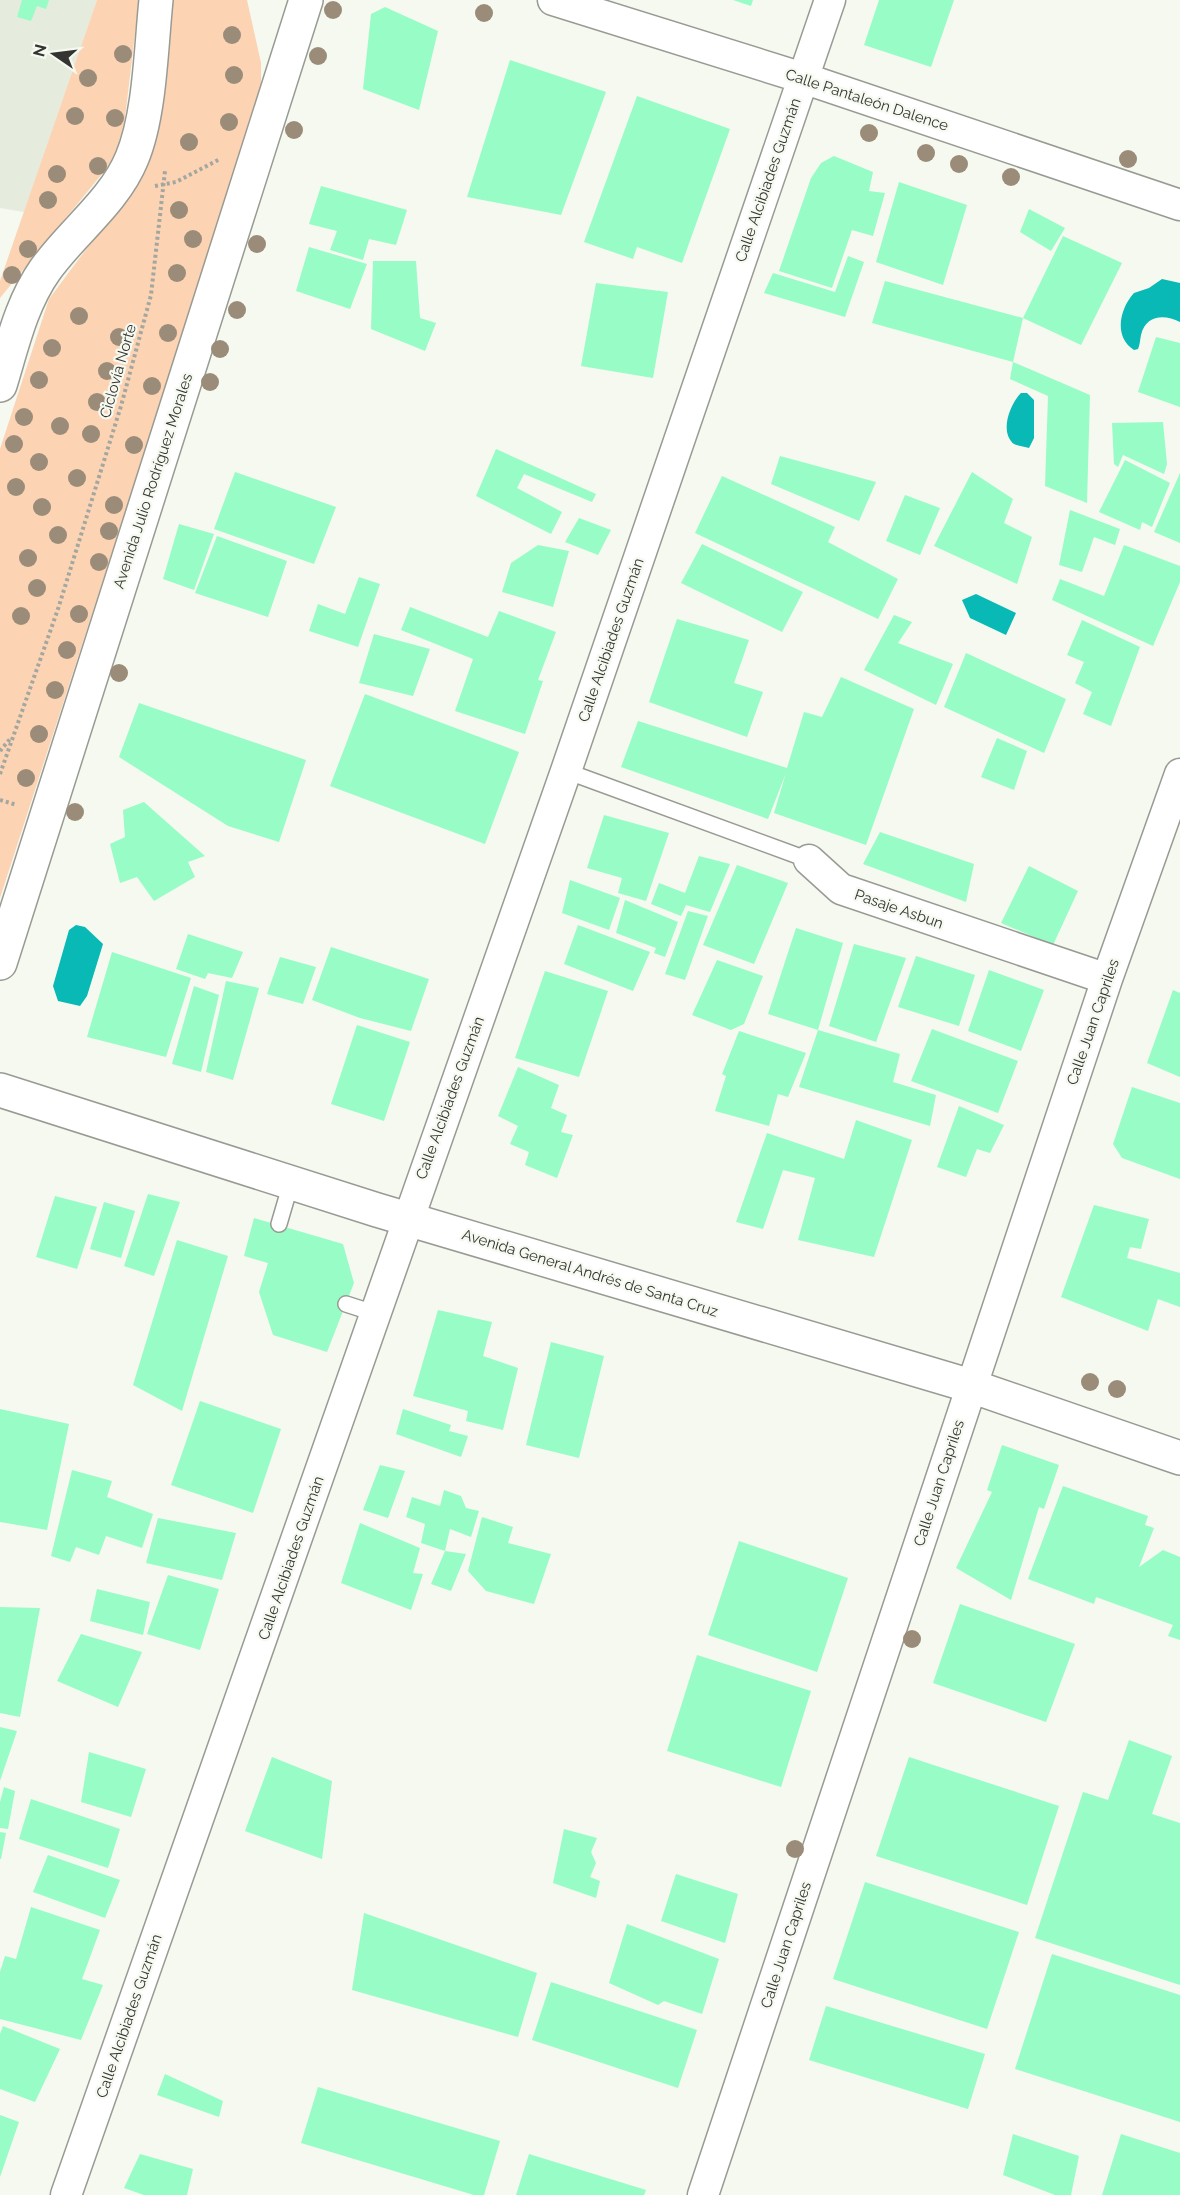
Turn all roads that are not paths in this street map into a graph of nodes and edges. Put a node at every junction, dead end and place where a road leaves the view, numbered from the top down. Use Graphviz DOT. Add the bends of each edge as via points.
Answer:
graph roads {
  1 [pos="156,0"];
  2 [pos="306,0"];
  3 [pos="553,0"];
  4 [pos="830,0"];
  5 [pos="803,78"];
  6 [pos="1180,205"];
  7 [pos="0,385"];
  8 [pos="566,771"];
  9 [pos="1180,774"];
  10 [pos="808,860"];
  11 [pos="0,963"];
  12 [pos="1107,980"];
  13 [pos="0,1090"];
  14 [pos="291,1183"];
  15 [pos="408,1218"];
  16 [pos="279,1224"];
  17 [pos="346,1304"];
  18 [pos="377,1314"];
  19 [pos="971,1386"];
  20 [pos="1180,1458"];
  21 [pos="66,2195"];
  22 [pos="703,2195"];
  1 -- 7 [label="street" via="142,129 132,159 113,190 45,270 26,306"];
  2 -- 11 [label="street, Avenida Julio Rodríguez Morales"];
  3 -- 5 [label="street, Calle Pantaleón Dalence"];
  4 -- 5 [label="street, Calle Alcibiades Guzmán"];
  5 -- 6 [label="street, Calle Pantaleón Dalence"];
  5 -- 8 [label="street, Calle Alcibiades Guzmán"];
  8 -- 10 [label="lane, Pasaje Asbun"];
  8 -- 15 [label="street, Calle Alcibiades Guzmán"];
  9 -- 12 [label="street, Calle Juan Capriles"];
  10 -- 12 [label="street, Pasaje Asbun" via="841,889"];
  12 -- 19 [label="street, Calle Juan Capriles"];
  13 -- 14 [label="street, Avenida General Andrés de Santa Cruz"];
  14 -- 15 [label="street, Avenida General Andrés de Santa Cruz"];
  14 -- 16 [label="lane"];
  15 -- 18 [label="street, Calle Alcibiades Guzmán"];
  15 -- 19 [label="street, Avenida General Andrés de Santa Cruz"];
  17 -- 18 [label="lane"];
  18 -- 21 [label="street, Calle Alcibiades Guzmán"];
  19 -- 20 [label="street, Avenida General Andrés de Santa Cruz"];
  19 -- 22 [label="street, Calle Juan Capriles"];
}
